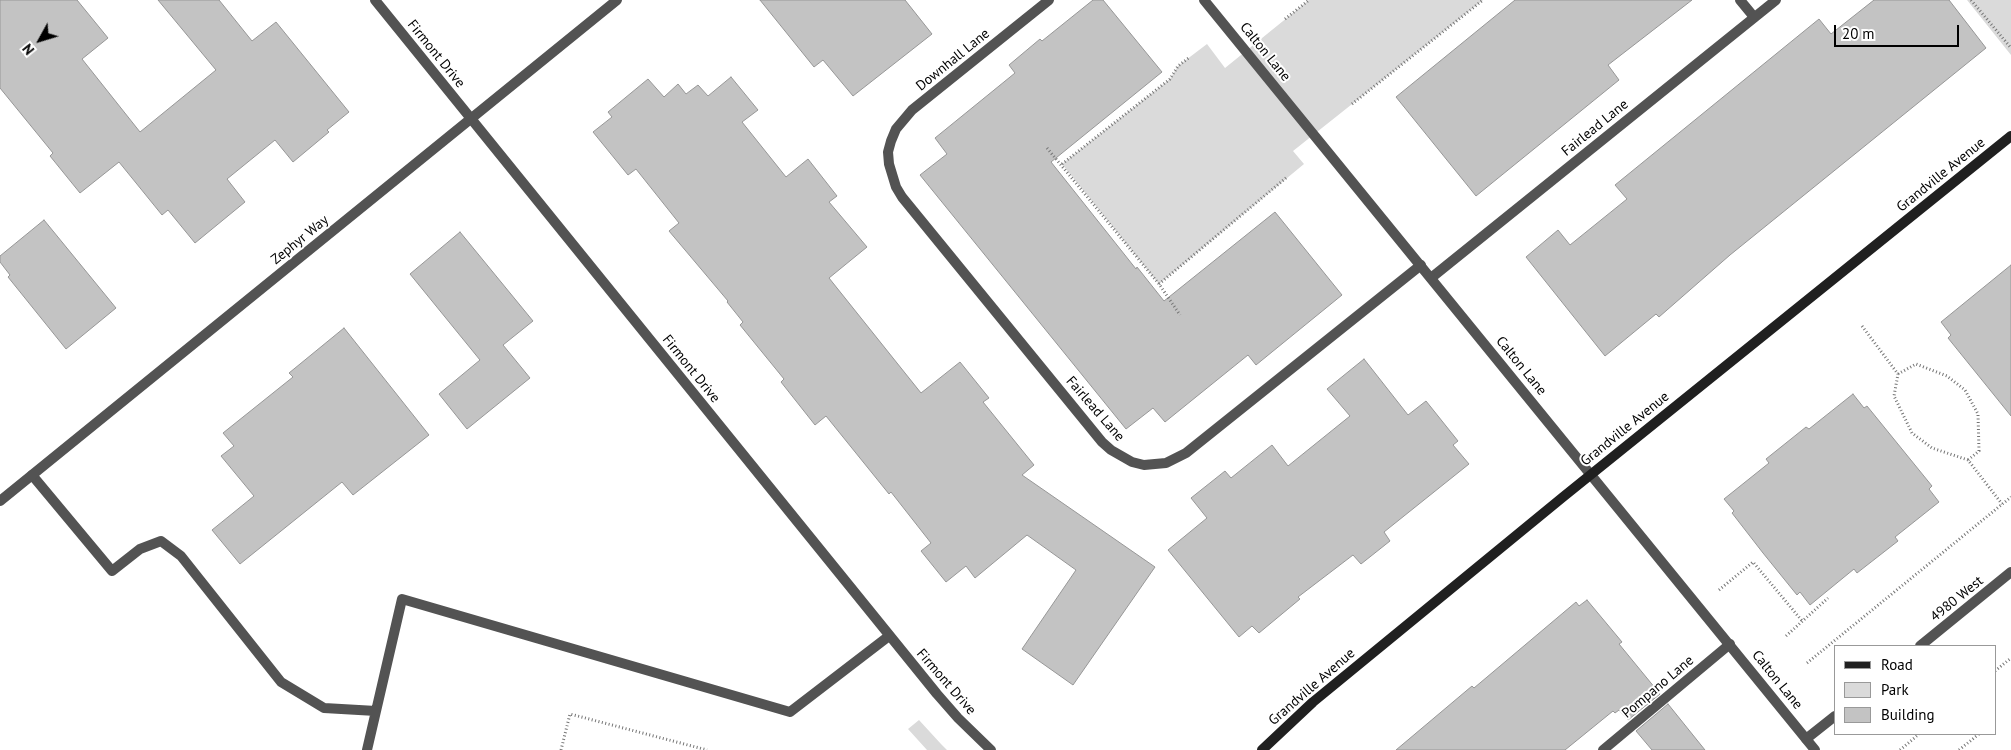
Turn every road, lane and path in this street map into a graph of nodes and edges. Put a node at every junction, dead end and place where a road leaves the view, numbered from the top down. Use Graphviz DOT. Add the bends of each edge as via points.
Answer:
graph roads {
  1 [pos="375,0"];
  2 [pos="617,0"];
  3 [pos="1049,0"];
  4 [pos="1204,0"];
  5 [pos="1309,0"];
  6 [pos="1483,0"];
  7 [pos="1740,0"];
  8 [pos="1776,0"];
  9 [pos="1970,0"];
  10 [pos="1754,17"];
  11 [pos="1285,19"];
  12 [pos="2011,48"];
  13 [pos="1190,57"];
  14 [pos="1352,104"];
  15 [pos="471,119"];
  16 [pos="2011,136"];
  17 [pos="1047,148"];
  18 [pos="888,152"];
  19 [pos="1062,164"];
  20 [pos="1287,177"];
  21 [pos="1421,265"];
  22 [pos="1431,278"];
  23 [pos="1159,284"];
  24 [pos="1180,315"];
  25 [pos="1862,326"];
  26 [pos="1898,374"];
  27 [pos="1968,460"];
  28 [pos="1592,474"];
  29 [pos="32,475"];
  30 [pos="2011,497"];
  31 [pos="0,501"];
  32 [pos="2002,504"];
  33 [pos="2011,572"];
  34 [pos="1828,598"];
  35 [pos="1699,606"];
  36 [pos="1803,622"];
  37 [pos="889,636"];
  38 [pos="1786,636"];
  39 [pos="1730,644"];
  40 [pos="1921,645"];
  41 [pos="2011,658"];
  42 [pos="1807,663"];
  43 [pos="1996,670"];
  44 [pos="376,711"];
  45 [pos="1834,717"];
  46 [pos="1919,735"];
  47 [pos="1977,735"];
  48 [pos="1806,739"];
  49 [pos="368,750"];
  50 [pos="561,750"];
  51 [pos="707,750"];
  52 [pos="991,750"];
  53 [pos="1262,750"];
  54 [pos="1603,750"];
  55 [pos="1816,750"];
  56 [pos="1900,750"];
  57 [pos="1959,750"];
  1 -- 15 [label="street, Firmont Drive"];
  2 -- 15 [label="street, Zephyr Way"];
  3 -- 18 [label="street, Downhall Lane" via="912,110 896,129"];
  4 -- 21 [label="street, Calton Lane"];
  5 -- 11 [label="path"];
  6 -- 14 [label="path"];
  7 -- 10 [label="street"];
  8 -- 10 [label="street, Fairlead Lane"];
  9 -- 12 [label="path"];
  10 -- 22 [label="street, Fairlead Lane"];
  13 -- 19 [label="path" via="1178,66 1170,79"];
  15 -- 29 [label="street, Zephyr Way"];
  15 -- 37 [label="street, Firmont Drive"];
  16 -- 28 [label="street, Grandville Avenue"];
  17 -- 19 [label="path"];
  18 -- 21 [label="street, Fairlead Lane" via="891,176 902,197 1102,442 1121,457 1138,464 1166,463 1186,452"];
  19 -- 23 [label="path"];
  20 -- 23 [label="path"];
  21 -- 22 [label="street, Calton Lane"];
  22 -- 28 [label="street, Calton Lane"];
  23 -- 24 [label="path"];
  25 -- 26 [label="path"];
  26 -- 27 [label="path" via="1894,396 1912,433 1932,448"];
  26 -- 27 [label="path" via="1916,364 1947,376 1965,390 1978,414 1979,451"];
  27 -- 32 [label="path"];
  28 -- 35 [label="street, Calton Lane"];
  28 -- 53 [label="street, Grandville Avenue" via="1313,702"];
  29 -- 31 [label="street, Zephyr Way"];
  29 -- 44 [label="street" via="112,571 140,549 162,541 181,556 281,682 324,708"];
  30 -- 32 [label="path"];
  32 -- 42 [label="path"];
  33 -- 40 [label="street, 4980 West"];
  34 -- 36 [label="path"];
  35 -- 36 [label="path" via="1753,562"];
  35 -- 39 [label="street, Calton Lane"];
  36 -- 38 [label="path"];
  37 -- 44 [label="street" via="790,712 402,598"];
  37 -- 52 [label="street, Firmont Drive" via="953,712"];
  39 -- 48 [label="street, Calton Lane"];
  39 -- 54 [label="street, Pompano Lane"];
  41 -- 43 [label="path"];
  44 -- 49 [label="street"];
  45 -- 48 [label="street"];
  46 -- 56 [label="path"];
  47 -- 57 [label="path"];
  48 -- 55 [label="street, Calton Lane"];
  50 -- 51 [label="path" via="570,714"];
}
